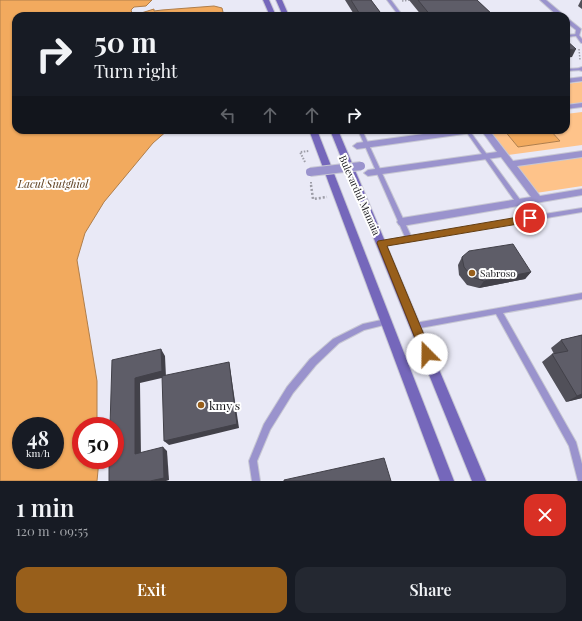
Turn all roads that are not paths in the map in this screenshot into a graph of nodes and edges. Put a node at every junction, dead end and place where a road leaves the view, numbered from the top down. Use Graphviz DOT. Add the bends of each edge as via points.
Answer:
graph roads {
  1 [pos="266,0"];
  2 [pos="279,0"];
  3 [pos="389,0"];
  4 [pos="543,0"];
  5 [pos="270,12"];
  6 [pos="284,12"];
  7 [pos="398,12"];
  8 [pos="557,12"];
  9 [pos="570,22"];
  10 [pos="577,35"];
  11 [pos="570,36"];
  12 [pos="582,42"];
  13 [pos="582,69"];
  14 [pos="570,70"];
  15 [pos="582,79"];
  16 [pos="570,80"];
  17 [pos="582,104"];
  18 [pos="570,106"];
  19 [pos="315,134"];
  20 [pos="336,134"];
  21 [pos="362,134"];
  22 [pos="440,134"];
  23 [pos="470,134"];
  24 [pos="488,134"];
  25 [pos="367,145"];
  26 [pos="357,146"];
  27 [pos="503,154"];
  28 [pos="582,154"];
  29 [pos="485,156"];
  30 [pos="511,164"];
  31 [pos="361,166"];
  32 [pos="379,171"];
  33 [pos="310,172"];
  34 [pos="368,173"];
  35 [pos="582,192"];
  36 [pos="537,199"];
  37 [pos="518,202"];
  38 [pos="582,210"];
  39 [pos="530,218"];
  40 [pos="402,222"];
  41 [pos="409,239"];
  42 [pos="382,243"];
  43 [pos="582,296"];
  44 [pos="498,311"];
  45 [pos="386,322"];
  46 [pos="415,326"];
  47 [pos="256,481"];
  48 [pos="447,481"];
  49 [pos="479,481"];
  50 [pos="582,481"];
  1 -- 5 [label="main road"];
  2 -- 6 [label="main road"];
  3 -- 7 [label="lane"];
  4 -- 8 [label="street"];
  9 -- 10 [label="street" via="579,30"];
  10 -- 11 [label="lane"];
  10 -- 12 [label="lane"];
  13 -- 14 [label="lane"];
  15 -- 16 [label="street"];
  17 -- 18 [label="street"];
  19 -- 45 [label="main road, Bulevardul Mamaia"];
  20 -- 42 [label="main road, Bulevardul Mamaia"];
  21 -- 25 [label="lane"];
  22 -- 25 [label="street"];
  23 -- 29 [label="lane"];
  24 -- 27 [label="street"];
  25 -- 26 [label="street"];
  25 -- 32 [label="lane"];
  27 -- 29 [label="street"];
  27 -- 30 [label="street"];
  28 -- 30 [label="street"];
  29 -- 32 [label="street"];
  29 -- 37 [label="lane"];
  30 -- 36 [label="street"];
  31 -- 33 [label="street, bridge"];
  32 -- 34 [label="street"];
  32 -- 40 [label="lane"];
  35 -- 36 [label="street"];
  36 -- 37 [label="street"];
  37 -- 39 [label="lane"];
  37 -- 40 [label="street"];
  38 -- 39 [label="lane"];
  39 -- 41 [label="lane"];
  40 -- 41 [label="lane"];
  41 -- 42 [label="lane"];
  42 -- 46 [label="main road, Bulevardul Mamaia"];
  43 -- 44 [label="lane"];
  44 -- 46 [label="lane"];
  44 -- 50 [label="lane" via="573,445"];
  45 -- 47 [label="lane" via="364,327 336,341 313,362 290,390 267,427 253,462"];
  45 -- 48 [label="main road, Bulevardul Mamaia"];
  46 -- 49 [label="main road, Bulevardul Mamaia"];
}
